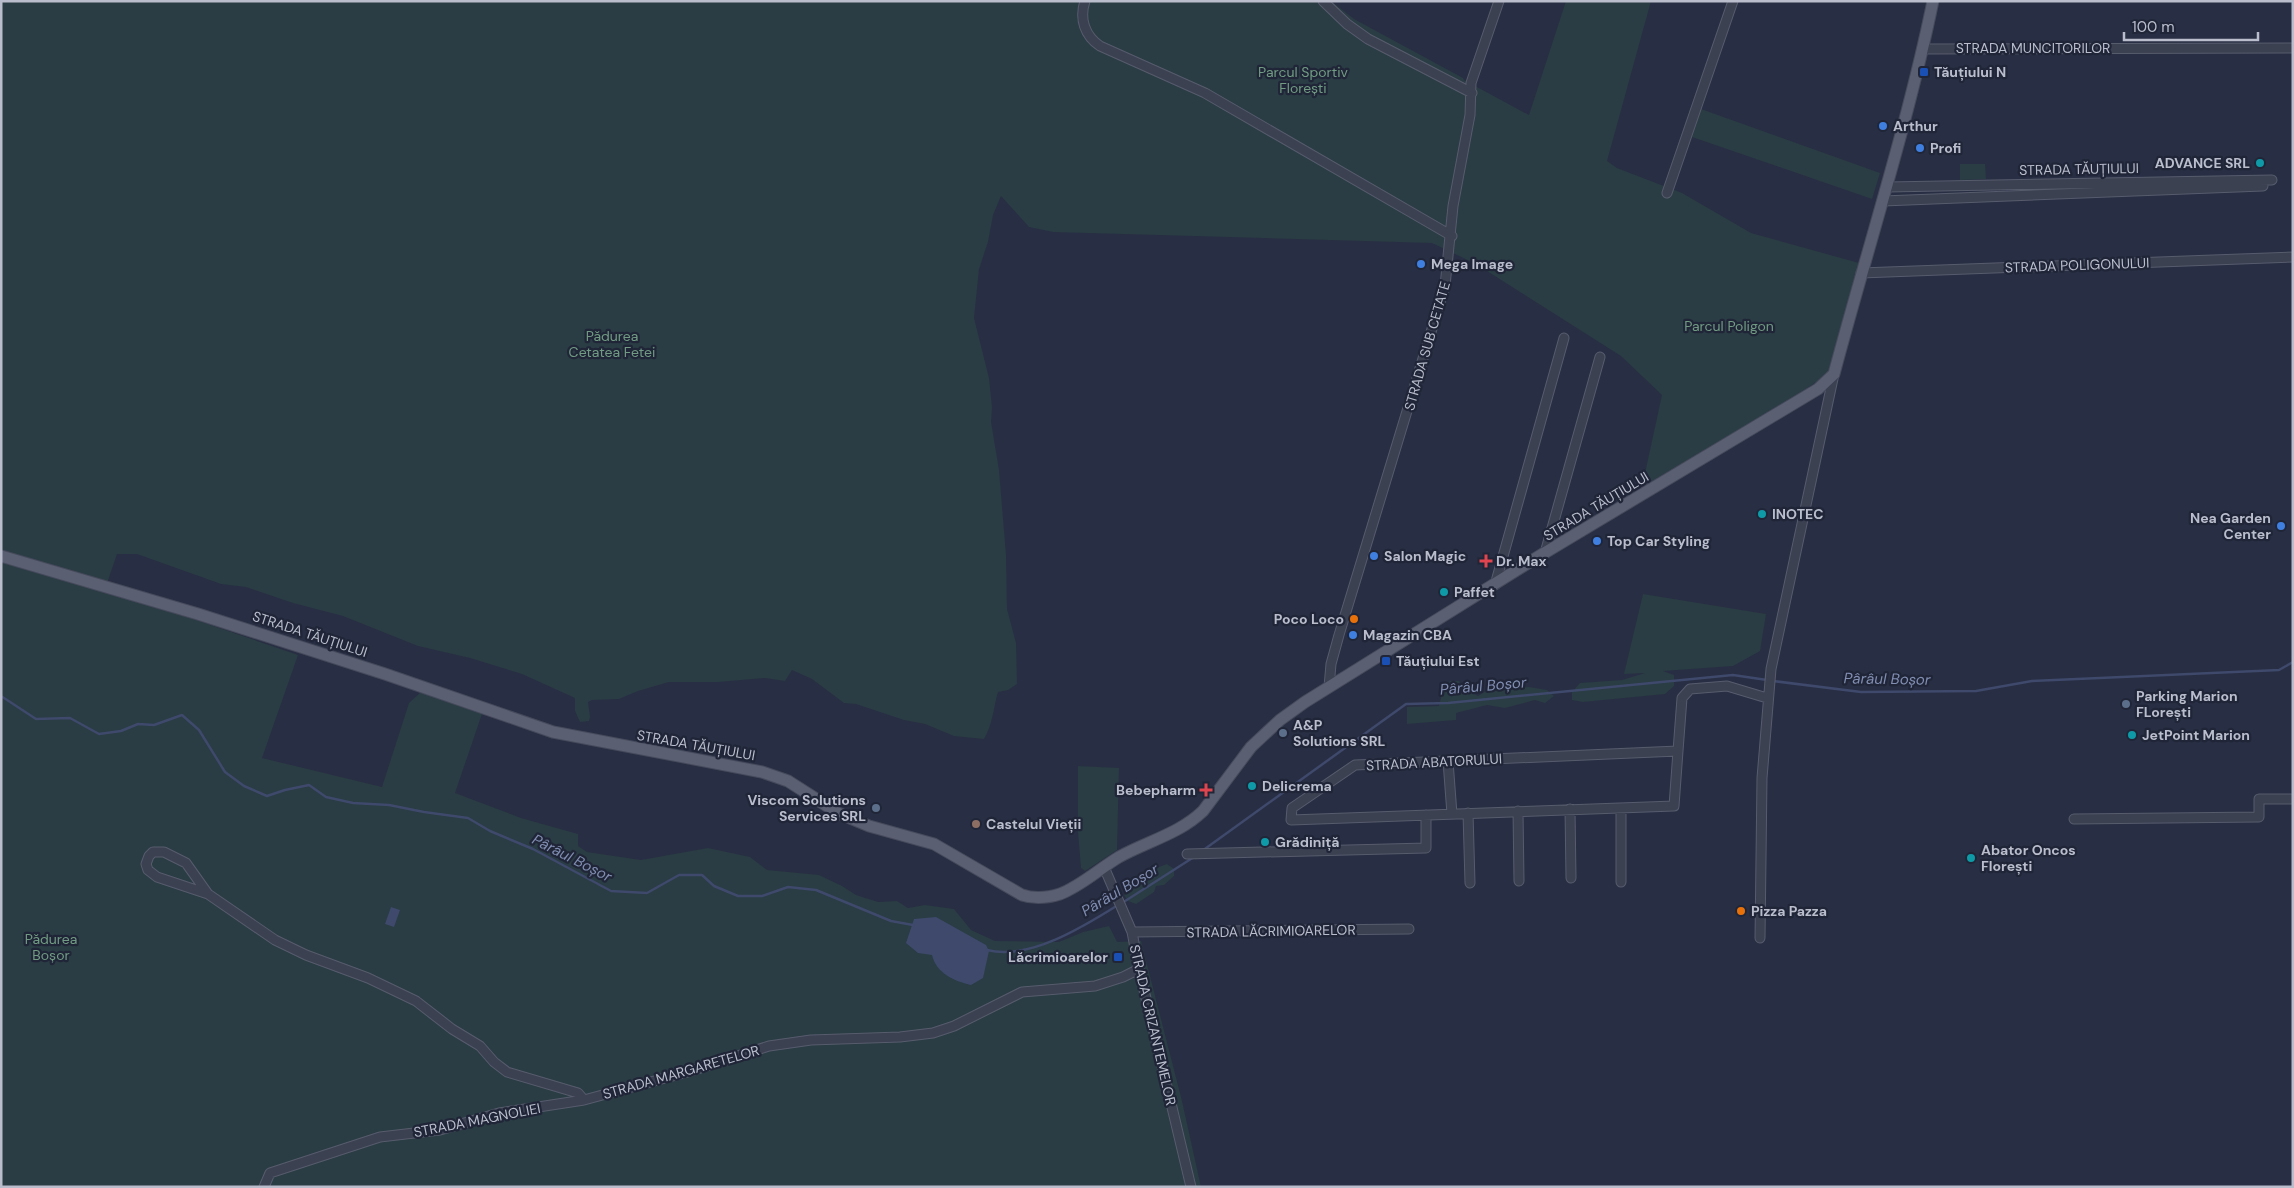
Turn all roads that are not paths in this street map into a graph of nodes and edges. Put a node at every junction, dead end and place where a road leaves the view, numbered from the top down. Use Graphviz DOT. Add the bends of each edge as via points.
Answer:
graph roads {
  1 [pos="1085,1"];
  2 [pos="1323,1"];
  3 [pos="1499,1"];
  4 [pos="1733,1"];
  5 [pos="1933,1"];
  6 [pos="2293,48"];
  7 [pos="1923,49"];
  8 [pos="1472,93"];
  9 [pos="1888,187"];
  10 [pos="1667,193"];
  11 [pos="1884,201"];
  12 [pos="1452,236"];
  13 [pos="2293,257"];
  14 [pos="1861,273"];
  15 [pos="1564,338"];
  16 [pos="1600,357"];
  17 [pos="1834,374"];
  18 [pos="1545,553"];
  19 [pos="1,556"];
  20 [pos="1495,585"];
  21 [pos="1329,687"];
  22 [pos="1768,693"];
  23 [pos="1678,751"];
  24 [pos="1448,761"];
  25 [pos="2293,799"];
  26 [pos="1621,808"];
  27 [pos="1570,809"];
  28 [pos="1518,811"];
  29 [pos="1468,813"];
  30 [pos="1426,814"];
  31 [pos="1452,814"];
  32 [pos="2074,819"];
  33 [pos="1187,854"];
  34 [pos="1108,864"];
  35 [pos="1571,878"];
  36 [pos="1519,881"];
  37 [pos="1622,882"];
  38 [pos="1470,883"];
  39 [pos="208,894"];
  40 [pos="1409,929"];
  41 [pos="1132,932"];
  42 [pos="1760,938"];
  43 [pos="1139,969"];
  44 [pos="584,1100"];
  45 [pos="264,1187"];
  46 [pos="1190,1187"];
  1 -- 12 [label="street" via="1082,13 1085,28 1100,46 1205,93"];
  2 -- 8 [label="street" via="1368,39"];
  3 -- 8 [label="street, STRADA SUB CETATE" via="1474,72"];
  4 -- 10 [label="street"];
  5 -- 7 [label="main road"];
  6 -- 7 [label="street, STRADA MUNCITORILOR"];
  7 -- 9 [label="main road"];
  8 -- 12 [label="street, STRADA SUB CETATE" via="1453,206"];
  9 -- 11 [label="main road"];
  9 -- 11 [label="street, STRADA TĂUȚIULUI" via="2269,183"];
  11 -- 14 [label="main road"];
  12 -- 21 [label="street, STRADA SUB CETATE" via="1445,286 1340,629"];
  13 -- 14 [label="street, STRADA POLIGONULUI"];
  14 -- 17 [label="main road"];
  15 -- 20 [label="street"];
  16 -- 18 [label="street"];
  17 -- 18 [label="main road, STRADA TĂUȚIULUI" via="1818,390"];
  17 -- 22 [label="street"];
  18 -- 20 [label="main road, STRADA TĂUȚIULUI"];
  19 -- 34 [label="main road, STRADA TĂUȚIULUI" via="198,614 554,732 762,772 788,781 838,813 868,826 934,844 1029,898 1059,894"];
  20 -- 21 [label="main road, STRADA TĂUȚIULUI"];
  21 -- 34 [label="main road, STRADA TĂUȚIULUI" via="1264,734 1194,819"];
  22 -- 23 [label="street, STRADA ABATORULUI" via="1727,686 1690,689 1682,698"];
  22 -- 42 [label="street" via="1762,778"];
  23 -- 24 [label="street, STRADA ABATORULUI"];
  23 -- 26 [label="street, STRADA ABATORULUI" via="1674,806"];
  24 -- 30 [label="street, STRADA ABATORULUI" via="1355,765 1292,808 1291,820"];
  24 -- 31 [label="street"];
  25 -- 32 [label="street" via="2258,799 2259,817"];
  26 -- 27 [label="street, STRADA ABATORULUI"];
  26 -- 37 [label="street"];
  27 -- 28 [label="street, STRADA ABATORULUI"];
  27 -- 35 [label="street"];
  28 -- 29 [label="street, STRADA ABATORULUI"];
  28 -- 36 [label="street"];
  29 -- 31 [label="street, STRADA ABATORULUI"];
  29 -- 38 [label="street"];
  30 -- 31 [label="street, STRADA ABATORULUI"];
  30 -- 33 [label="street" via="1426,848"];
  34 -- 41 [label="street, STRADA CRIZANTEMELOR" via="1110,878"];
  39 -- 39 [label="street, STRADA MARGARETELOR" via="157,877 148,870 149,856 153,852 164,852 186,864"];
  39 -- 44 [label="street, STRADA MARGARETELOR" via="275,940 416,1001 480,1046 507,1072 578,1093"];
  40 -- 41 [label="street, STRADA LĂCRIMIOARELOR"];
  41 -- 43 [label="street, STRADA CRIZANTEMELOR"];
  43 -- 44 [label="street, STRADA MARGARETELOR" via="1095,986 1022,992 933,1033 811,1040 769,1046"];
  43 -- 46 [label="street, STRADA CRIZANTEMELOR"];
  44 -- 45 [label="street, STRADA MAGNOLIEI" via="499,1114 440,1130 364,1141 270,1172"];
}
